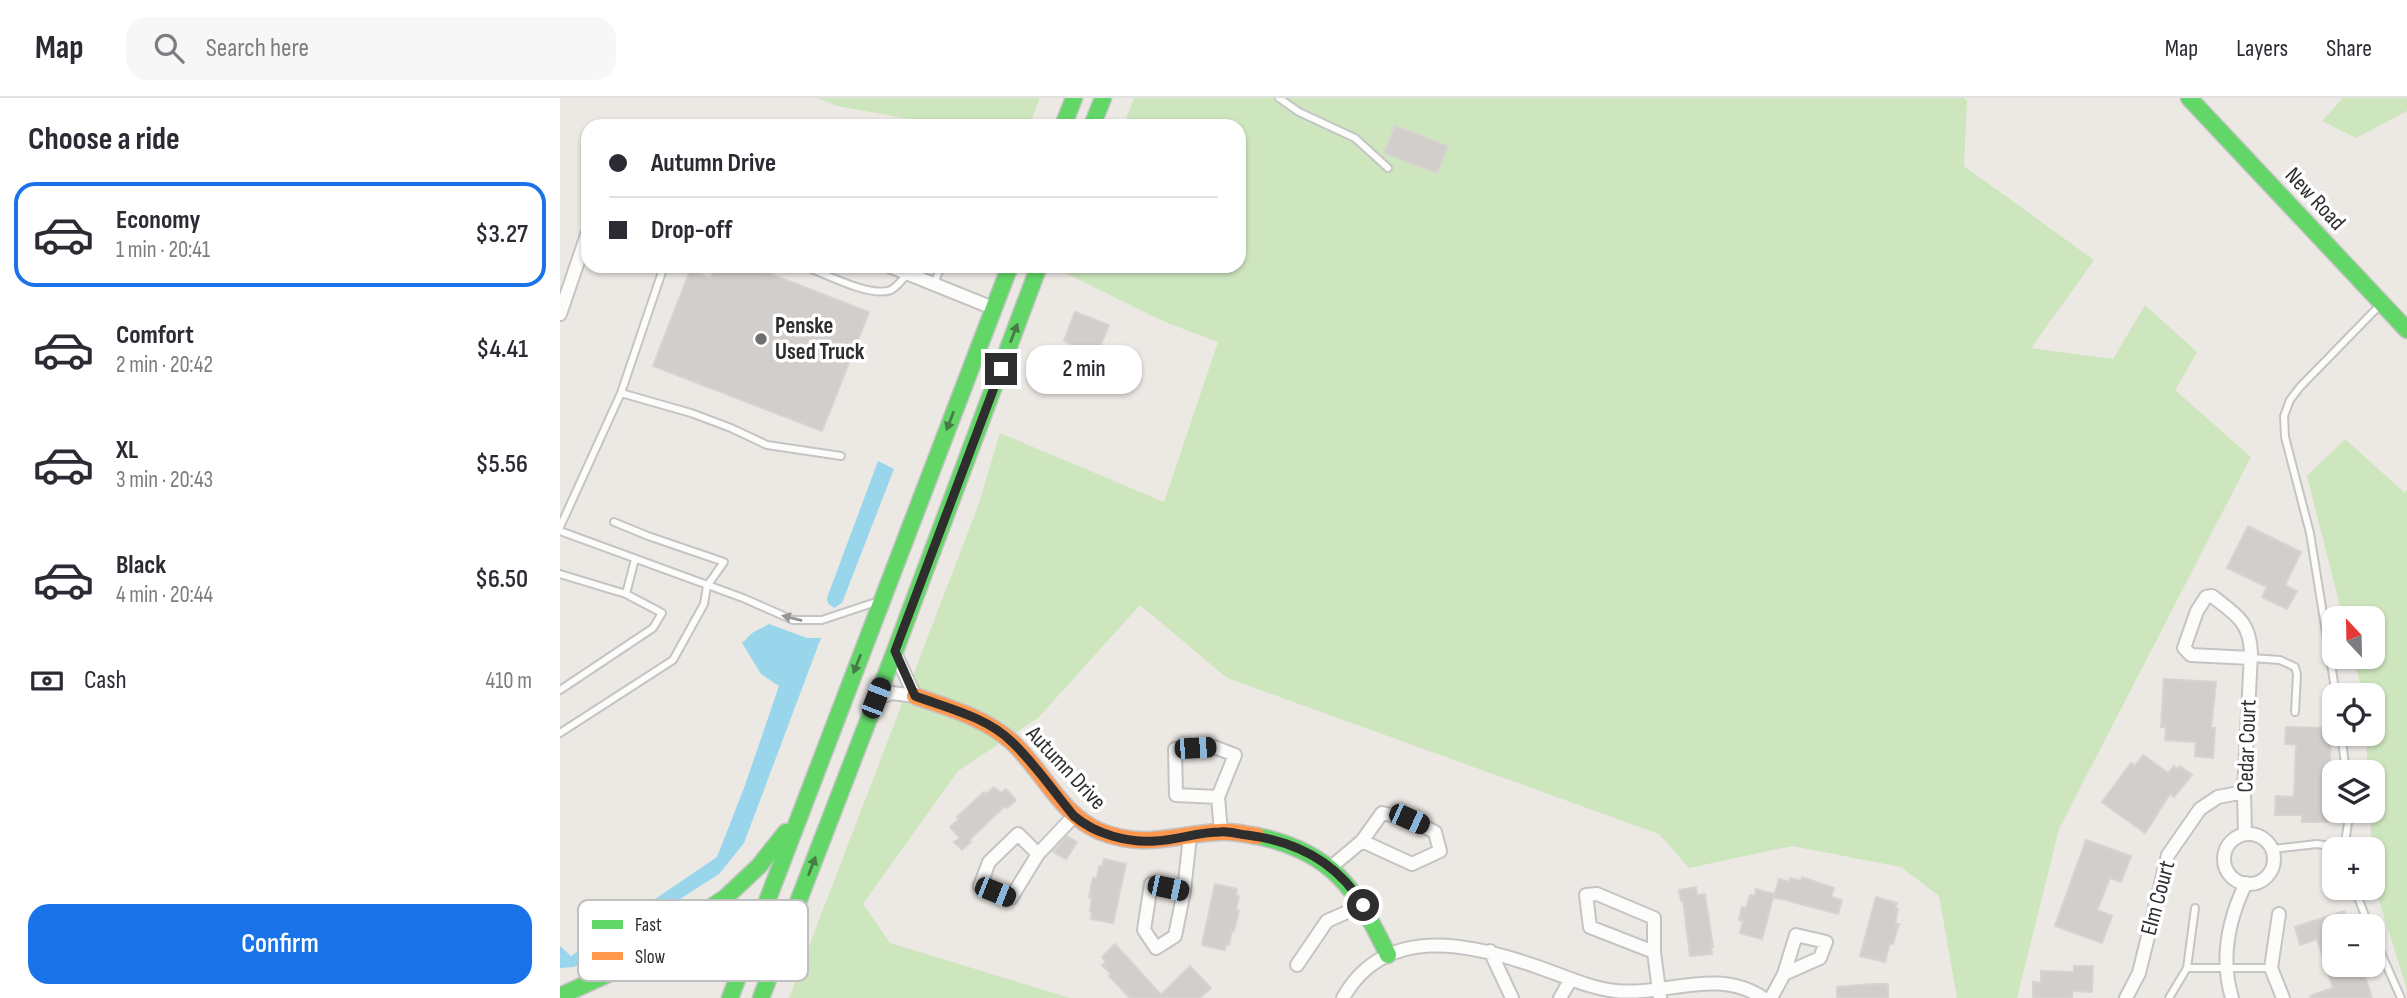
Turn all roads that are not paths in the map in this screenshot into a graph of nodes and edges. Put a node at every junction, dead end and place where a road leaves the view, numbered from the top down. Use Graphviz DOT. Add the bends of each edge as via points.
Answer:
graph roads {
  1 [pos="1074,98"];
  2 [pos="1102,98"];
  3 [pos="1279,98"];
  4 [pos="2189,98"];
  5 [pos="1066,119"];
  6 [pos="1094,119"];
  7 [pos="1388,168"];
  8 [pos="581,252"];
  9 [pos="662,273"];
  10 [pos="824,273"];
  11 [pos="938,273"];
  12 [pos="1007,273"];
  13 [pos="1037,273"];
  14 [pos="907,274"];
  15 [pos="934,285"];
  16 [pos="2382,304"];
  17 [pos="993,309"];
  18 [pos="560,314"];
  19 [pos="2407,330"];
  20 [pos="621,393"];
  21 [pos="841,456"];
  22 [pos="614,522"];
  23 [pos="560,529"];
  24 [pos="635,559"];
  25 [pos="560,574"];
  26 [pos="707,586"];
  27 [pos="626,594"];
  28 [pos="881,601"];
  29 [pos="895,651"];
  30 [pos="2251,658"];
  31 [pos="2334,683"];
  32 [pos="560,690"];
  33 [pos="915,696"];
  34 [pos="876,698"];
  35 [pos="2295,712"];
  36 [pos="560,733"];
  37 [pos="2244,792"];
  38 [pos="1218,797"];
  39 [pos="800,814"];
  40 [pos="1074,816"];
  41 [pos="1221,832"];
  42 [pos="2245,834"];
  43 [pos="1189,836"];
  44 [pos="1362,841"];
  45 [pos="2322,845"];
  46 [pos="2273,849"];
  47 [pos="1038,854"];
  48 [pos="1331,867"];
  49 [pos="2246,883"];
  50 [pos="1184,891"];
  51 [pos="722,900"];
  52 [pos="767,900"];
  53 [pos="799,900"];
  54 [pos="1363,905"];
  55 [pos="2194,908"];
  56 [pos="2279,914"];
  57 [pos="1490,951"];
  58 [pos="1654,952"];
  59 [pos="1388,955"];
  60 [pos="2385,962"];
  61 [pos="1297,965"];
  62 [pos="2226,967"];
  63 [pos="2187,968"];
  64 [pos="2271,968"];
  65 [pos="1784,974"];
  66 [pos="1571,978"];
  67 [pos="593,981"];
  68 [pos="606,981"];
  69 [pos="736,981"];
  70 [pos="768,981"];
  71 [pos="1659,993"];
  72 [pos="560,996"];
  73 [pos="590,998"];
  74 [pos="730,998"];
  75 [pos="761,998"];
  76 [pos="1343,998"];
  77 [pos="1512,998"];
  78 [pos="1560,998"];
  79 [pos="1763,998"];
  80 [pos="1771,998"];
  81 [pos="2126,998"];
  82 [pos="2169,998"];
  83 [pos="2232,998"];
  84 [pos="2283,998"];
  85 [pos="2401,998"];
  1 -- 5 [label="main road"];
  2 -- 6 [label="main road"];
  3 -- 7 [label="lane" via="1355,138"];
  4 -- 16 [label="main road, New Road"];
  8 -- 18 [label="street"];
  9 -- 20 [label="lane"];
  10 -- 14 [label="lane" via="880,292 891,290"];
  11 -- 15 [label="lane"];
  12 -- 17 [label="main road"];
  29 -- 13 [label="main road, one-way"];
  14 -- 15 [label="street"];
  15 -- 17 [label="street"];
  16 -- 19 [label="main road, New Road"];
  16 -- 31 [label="lane" via="2300,387 2284,416 2284,437 2310,533"];
  17 -- 28 [label="main road, one-way"];
  20 -- 21 [label="lane" via="691,413 767,445"];
  20 -- 23 [label="lane"];
  22 -- 26 [label="lane" via="724,562"];
  23 -- 24 [label="lane"];
  24 -- 26 [label="lane"];
  24 -- 27 [label="lane"];
  25 -- 27 [label="lane"];
  28 -- 26 [label="lane, one-way" via="839,616 806,621"];
  26 -- 36 [label="lane" via="705,604 673,660"];
  27 -- 32 [label="lane" via="662,613 653,628"];
  28 -- 39 [label="main road, one-way"];
  29 -- 33 [label="street"];
  29 -- 34 [label="main road"];
  30 -- 30 [label="street, Cedar Court" via="2251,636 2241,619 2212,596 2206,597 2184,648 2191,655"];
  30 -- 35 [label="lane" via="2280,660 2295,667"];
  30 -- 37 [label="street, Cedar Court"];
  33 -- 34 [label="street, Autumn Drive" via="892,693"];
  33 -- 40 [label="main road, Autumn Drive" via="998,730"];
  53 -- 34 [label="main road, one-way"];
  37 -- 42 [label="street, Cedar Court"];
  37 -- 81 [label="street, Elm Court" via="2218,797 2200,809 2168,855 2139,973"];
  38 -- 38 [label="street" via="1176,795 1175,749 1214,747 1235,755"];
  38 -- 41 [label="street"];
  39 -- 51 [label="main road" via="759,866"];
  39 -- 52 [label="main road"];
  40 -- 43 [label="main road, Autumn Drive" via="1086,827 1139,841"];
  40 -- 47 [label="street"];
  41 -- 43 [label="main road, Autumn Drive"];
  41 -- 48 [label="main road, Autumn Drive" via="1282,842"];
  42 -- 46 [label="street" via="2258,835"];
  42 -- 49 [label="street" via="2230,843 2224,858 2230,875"];
  43 -- 50 [label="street"];
  44 -- 44 [label="street" via="1382,813 1435,832 1440,851 1412,864"];
  44 -- 48 [label="street"];
  45 -- 46 [label="lane"];
  46 -- 49 [label="street" via="2269,874 2261,881"];
  47 -- 47 [label="street" via="1011,898 980,886 989,862 1018,834"];
  48 -- 54 [label="main road, Autumn Drive"];
  49 -- 62 [label="street" via="2231,918"];
  50 -- 50 [label="street" via="1175,936 1156,947 1144,930 1151,884"];
  54 -- 59 [label="main road, Autumn Drive"];
  54 -- 61 [label="street" via="1327,921"];
  55 -- 63 [label="lane"];
  56 -- 64 [label="street"];
  57 -- 59 [label="street" via="1428,944"];
  57 -- 66 [label="street"];
  57 -- 77 [label="street"];
  58 -- 58 [label="street" via="1590,927 1586,895 1597,894 1654,918"];
  58 -- 71 [label="street"];
  59 -- 76 [label="street" via="1368,967"];
  60 -- 85 [label="lane"];
  62 -- 63 [label="lane"];
  62 -- 64 [label="lane"];
  62 -- 83 [label="street"];
  63 -- 82 [label="lane"];
  64 -- 84 [label="street"];
  65 -- 80 [label="street"];
  66 -- 71 [label="street" via="1594,988"];
  66 -- 78 [label="street"];
  67 -- 72 [label="main road"];
  68 -- 73 [label="main road"];
  69 -- 74 [label="main road"];
  75 -- 70 [label="main road, one-way"];
  71 -- 79 [label="street" via="1698,984 1727,984"];
}
